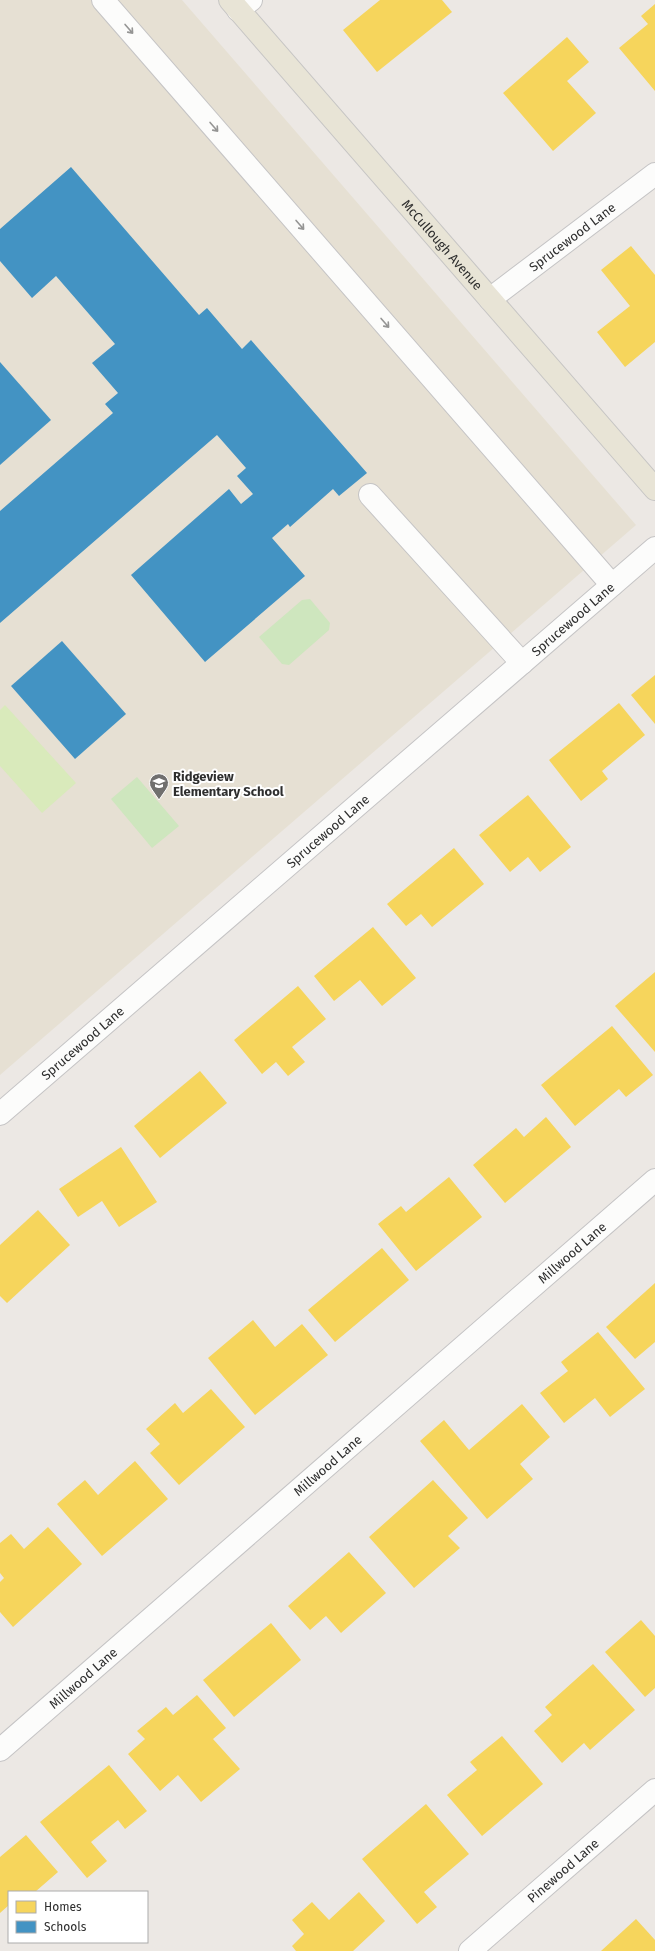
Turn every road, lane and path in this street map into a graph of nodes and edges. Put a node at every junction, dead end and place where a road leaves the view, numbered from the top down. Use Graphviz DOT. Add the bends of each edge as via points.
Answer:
graph roads {
  1 [pos="103,0"];
  2 [pos="240,3"];
  3 [pos="655,174"];
  4 [pos="490,299"];
  5 [pos="655,489"];
  6 [pos="370,495"];
  7 [pos="655,548"];
  8 [pos="612,585"];
  9 [pos="522,663"];
  10 [pos="0,1114"];
  11 [pos="655,1180"];
  12 [pos="0,1750"];
  13 [pos="655,1790"];
  14 [pos="470,1951"];
  1 -- 8 [label="street, one-way"];
  2 -- 4 [label="main road, McCullough Avenue"];
  3 -- 4 [label="street, Sprucewood Lane"];
  4 -- 5 [label="main road, McCullough Avenue"];
  6 -- 9 [label="street"];
  7 -- 8 [label="street, Sprucewood Lane"];
  8 -- 9 [label="street, Sprucewood Lane"];
  9 -- 10 [label="street, Sprucewood Lane"];
  11 -- 12 [label="street, Millwood Lane"];
  13 -- 14 [label="street, Pinewood Lane"];
}
